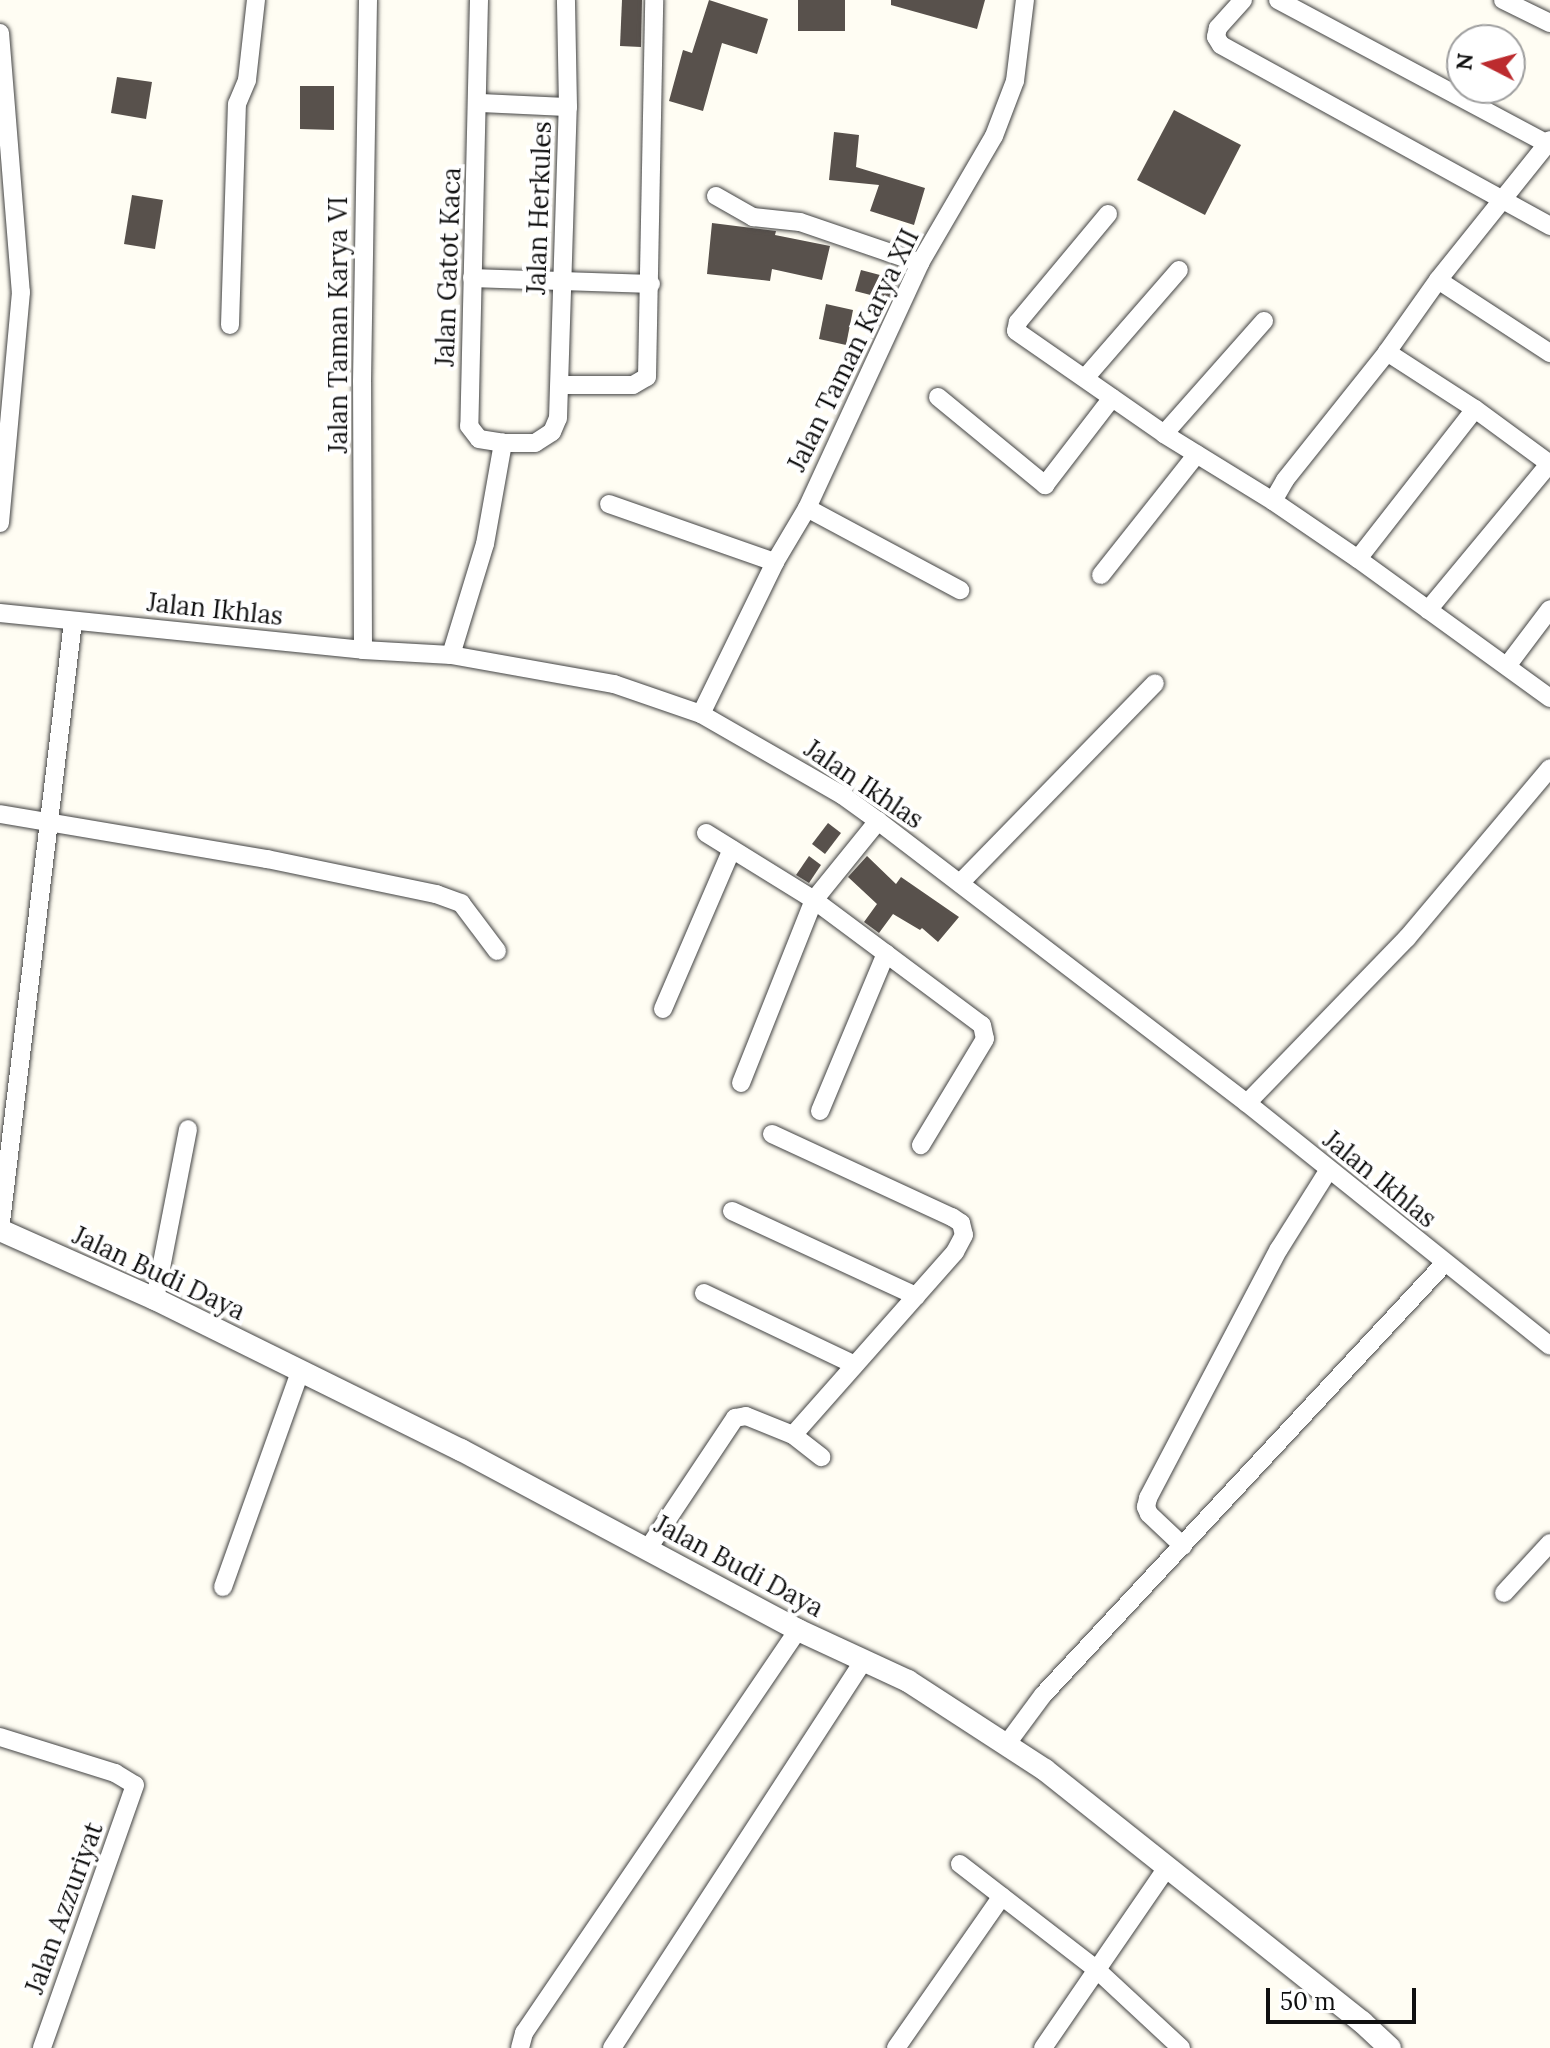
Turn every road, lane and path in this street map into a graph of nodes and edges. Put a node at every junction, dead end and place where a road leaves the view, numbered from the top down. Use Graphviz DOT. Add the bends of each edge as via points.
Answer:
graph roads {
  1 [pos="256,0"];
  2 [pos="368,0"];
  3 [pos="479,0"];
  4 [pos="566,0"];
  5 [pos="654,0"];
  6 [pos="1025,0"];
  7 [pos="1243,0"];
  8 [pos="1278,0"];
  9 [pos="1503,0"];
  10 [pos="1550,23"];
  11 [pos="0,33"];
  12 [pos="479,103"];
  13 [pos="568,107"];
  14 [pos="1549,142"];
  15 [pos="716,196"];
  16 [pos="1500,199"];
  17 [pos="1108,214"];
  18 [pos="1550,226"];
  19 [pos="920,263"];
  20 [pos="1179,270"];
  21 [pos="472,278"];
  22 [pos="1438,280"];
  23 [pos="562,282"];
  24 [pos="651,284"];
  25 [pos="1264,321"];
  26 [pos="230,325"];
  27 [pos="1387,352"];
  28 [pos="1550,353"];
  29 [pos="1085,378"];
  30 [pos="561,385"];
  31 [pos="938,397"];
  32 [pos="1112,398"];
  33 [pos="1475,409"];
  34 [pos="1164,434"];
  35 [pos="503,443"];
  36 [pos="1197,454"];
  37 [pos="1550,464"];
  38 [pos="1273,501"];
  39 [pos="609,504"];
  40 [pos="807,508"];
  41 [pos="0,523"];
  42 [pos="1358,559"];
  43 [pos="775,562"];
  44 [pos="1101,575"];
  45 [pos="960,590"];
  46 [pos="1550,609"];
  47 [pos="1428,610"];
  48 [pos="0,613"];
  49 [pos="73,621"];
  50 [pos="363,650"];
  51 [pos="451,655"];
  52 [pos="1507,666"];
  53 [pos="1155,683"];
  54 [pos="1550,698"];
  55 [pos="701,714"];
  56 [pos="1550,768"];
  57 [pos="0,814"];
  58 [pos="50,821"];
  59 [pos="878,821"];
  60 [pos="706,833"];
  61 [pos="732,849"];
  62 [pos="960,883"];
  63 [pos="814,900"];
  64 [pos="497,951"];
  65 [pos="886,953"];
  66 [pos="663,1009"];
  67 [pos="741,1083"];
  68 [pos="1247,1103"];
  69 [pos="820,1111"];
  70 [pos="188,1129"];
  71 [pos="772,1134"];
  72 [pos="921,1145"];
  73 [pos="1328,1171"];
  74 [pos="732,1211"];
  75 [pos="0,1230"];
  76 [pos="1444,1264"];
  77 [pos="704,1293"];
  78 [pos="916,1296"];
  79 [pos="155,1299"];
  80 [pos="1550,1346"];
  81 [pos="855,1365"];
  82 [pos="300,1372"];
  83 [pos="793,1435"];
  84 [pos="821,1457"];
  85 [pos="1550,1543"];
  86 [pos="1183,1546"];
  87 [pos="647,1550"];
  88 [pos="223,1587"];
  89 [pos="1504,1593"];
  90 [pos="798,1630"];
  91 [pos="863,1661"];
  92 [pos="0,1737"];
  93 [pos="1006,1745"];
  94 [pos="960,1864"];
  95 [pos="1166,1869"];
  96 [pos="1002,1896"];
  97 [pos="1096,1969"];
  98 [pos="42,2048"];
  99 [pos="520,2048"];
  100 [pos="612,2048"];
  101 [pos="896,2048"];
  102 [pos="1043,2048"];
  103 [pos="1181,2048"];
  104 [pos="1390,2048"];
  1 -- 26 [label="street" via="247,80 237,104"];
  2 -- 50 [label="street, Jalan Taman Karya VI"];
  3 -- 12 [label="street, Jalan Gatot Kaca"];
  4 -- 13 [label="street, Jalan Herkules"];
  5 -- 24 [label="street"];
  6 -- 19 [label="street, Jalan Taman Karya XII" via="1007,109"];
  7 -- 16 [label="street" via="1218,28 1221,45"];
  8 -- 14 [label="street"];
  9 -- 10 [label="street"];
  11 -- 41 [label="street" via="21,292"];
  12 -- 13 [label="street"];
  12 -- 21 [label="street, Jalan Gatot Kaca"];
  13 -- 23 [label="street, Jalan Herkules"];
  14 -- 16 [label="street"];
  15 -- 19 [label="street" via="753,217 800,222"];
  16 -- 18 [label="street"];
  16 -- 22 [label="street"];
  17 -- 29 [label="street" via="1016,327 1023,338"];
  19 -- 40 [label="street, Jalan Taman Karya XII"];
  20 -- 29 [label="street"];
  21 -- 23 [label="street"];
  21 -- 35 [label="street, Jalan Gatot Kaca" via="469,426 479,439"];
  22 -- 27 [label="street"];
  22 -- 28 [label="street"];
  23 -- 24 [label="street"];
  23 -- 30 [label="street, Jalan Herkules"];
  24 -- 30 [label="street" via="645,382"];
  25 -- 34 [label="street"];
  27 -- 33 [label="street"];
  27 -- 38 [label="street"];
  29 -- 32 [label="street"];
  30 -- 35 [label="street, Jalan Herkules" via="552,432 535,443"];
  31 -- 32 [label="street" via="1045,485"];
  32 -- 34 [label="street"];
  33 -- 37 [label="street"];
  33 -- 42 [label="street"];
  34 -- 36 [label="street"];
  35 -- 51 [label="street" via="485,544"];
  36 -- 38 [label="street"];
  36 -- 44 [label="street"];
  37 -- 47 [label="street"];
  38 -- 42 [label="street"];
  39 -- 43 [label="street"];
  40 -- 43 [label="street, Jalan Taman Karya XII"];
  40 -- 45 [label="street"];
  42 -- 47 [label="street"];
  43 -- 55 [label="street, Jalan Taman Karya XII"];
  46 -- 52 [label="street"];
  47 -- 52 [label="street"];
  48 -- 49 [label="street, Jalan Ikhlas"];
  49 -- 50 [label="street, Jalan Ikhlas"];
  49 -- 58 [label="street"];
  50 -- 51 [label="street, Jalan Ikhlas"];
  51 -- 55 [label="street, Jalan Ikhlas" via="614,684"];
  52 -- 54 [label="street"];
  53 -- 62 [label="street"];
  55 -- 59 [label="street, Jalan Ikhlas"];
  56 -- 68 [label="street" via="1407,938"];
  57 -- 58 [label="street"];
  58 -- 64 [label="street" via="436,894 461,903"];
  58 -- 75 [label="street"];
  59 -- 62 [label="street, Jalan Ikhlas"];
  59 -- 63 [label="street"];
  60 -- 61 [label="street"];
  61 -- 63 [label="street"];
  61 -- 66 [label="street"];
  62 -- 68 [label="street, Jalan Ikhlas"];
  63 -- 65 [label="street"];
  63 -- 67 [label="street"];
  65 -- 69 [label="street"];
  65 -- 72 [label="street" via="985,1030 985,1039"];
  68 -- 73 [label="street, Jalan Ikhlas"];
  70 -- 79 [label="street"];
  71 -- 78 [label="street" via="961,1223 962,1241"];
  73 -- 76 [label="street, Jalan Ikhlas"];
  73 -- 86 [label="street" via="1279,1249 1146,1501 1149,1514"];
  74 -- 78 [label="street"];
  75 -- 79 [label="street, Jalan Budi Daya"];
  76 -- 80 [label="street, Jalan Ikhlas"];
  76 -- 86 [label="street"];
  77 -- 81 [label="street"];
  78 -- 81 [label="street"];
  79 -- 82 [label="street, Jalan Budi Daya"];
  81 -- 83 [label="street"];
  82 -- 87 [label="street, Jalan Budi Daya" via="461,1450"];
  82 -- 88 [label="street"];
  83 -- 84 [label="street"];
  83 -- 87 [label="street" via="746,1416 735,1418"];
  85 -- 89 [label="street"];
  86 -- 93 [label="street" via="1043,1695"];
  87 -- 90 [label="street, Jalan Budi Daya"];
  90 -- 91 [label="street, Jalan Budi Daya"];
  90 -- 99 [label="street" via="524,2033"];
  91 -- 93 [label="street, Jalan Budi Daya" via="908,1681"];
  91 -- 100 [label="street"];
  92 -- 98 [label="street, Jalan Azzuriyat" via="115,1773 135,1785"];
  93 -- 95 [label="street, Jalan Budi Daya" via="1045,1770"];
  94 -- 96 [label="street"];
  95 -- 97 [label="street"];
  95 -- 104 [label="street, Jalan Budi Daya"];
  96 -- 97 [label="street"];
  96 -- 101 [label="street"];
  97 -- 102 [label="street"];
  97 -- 103 [label="street"];
}
